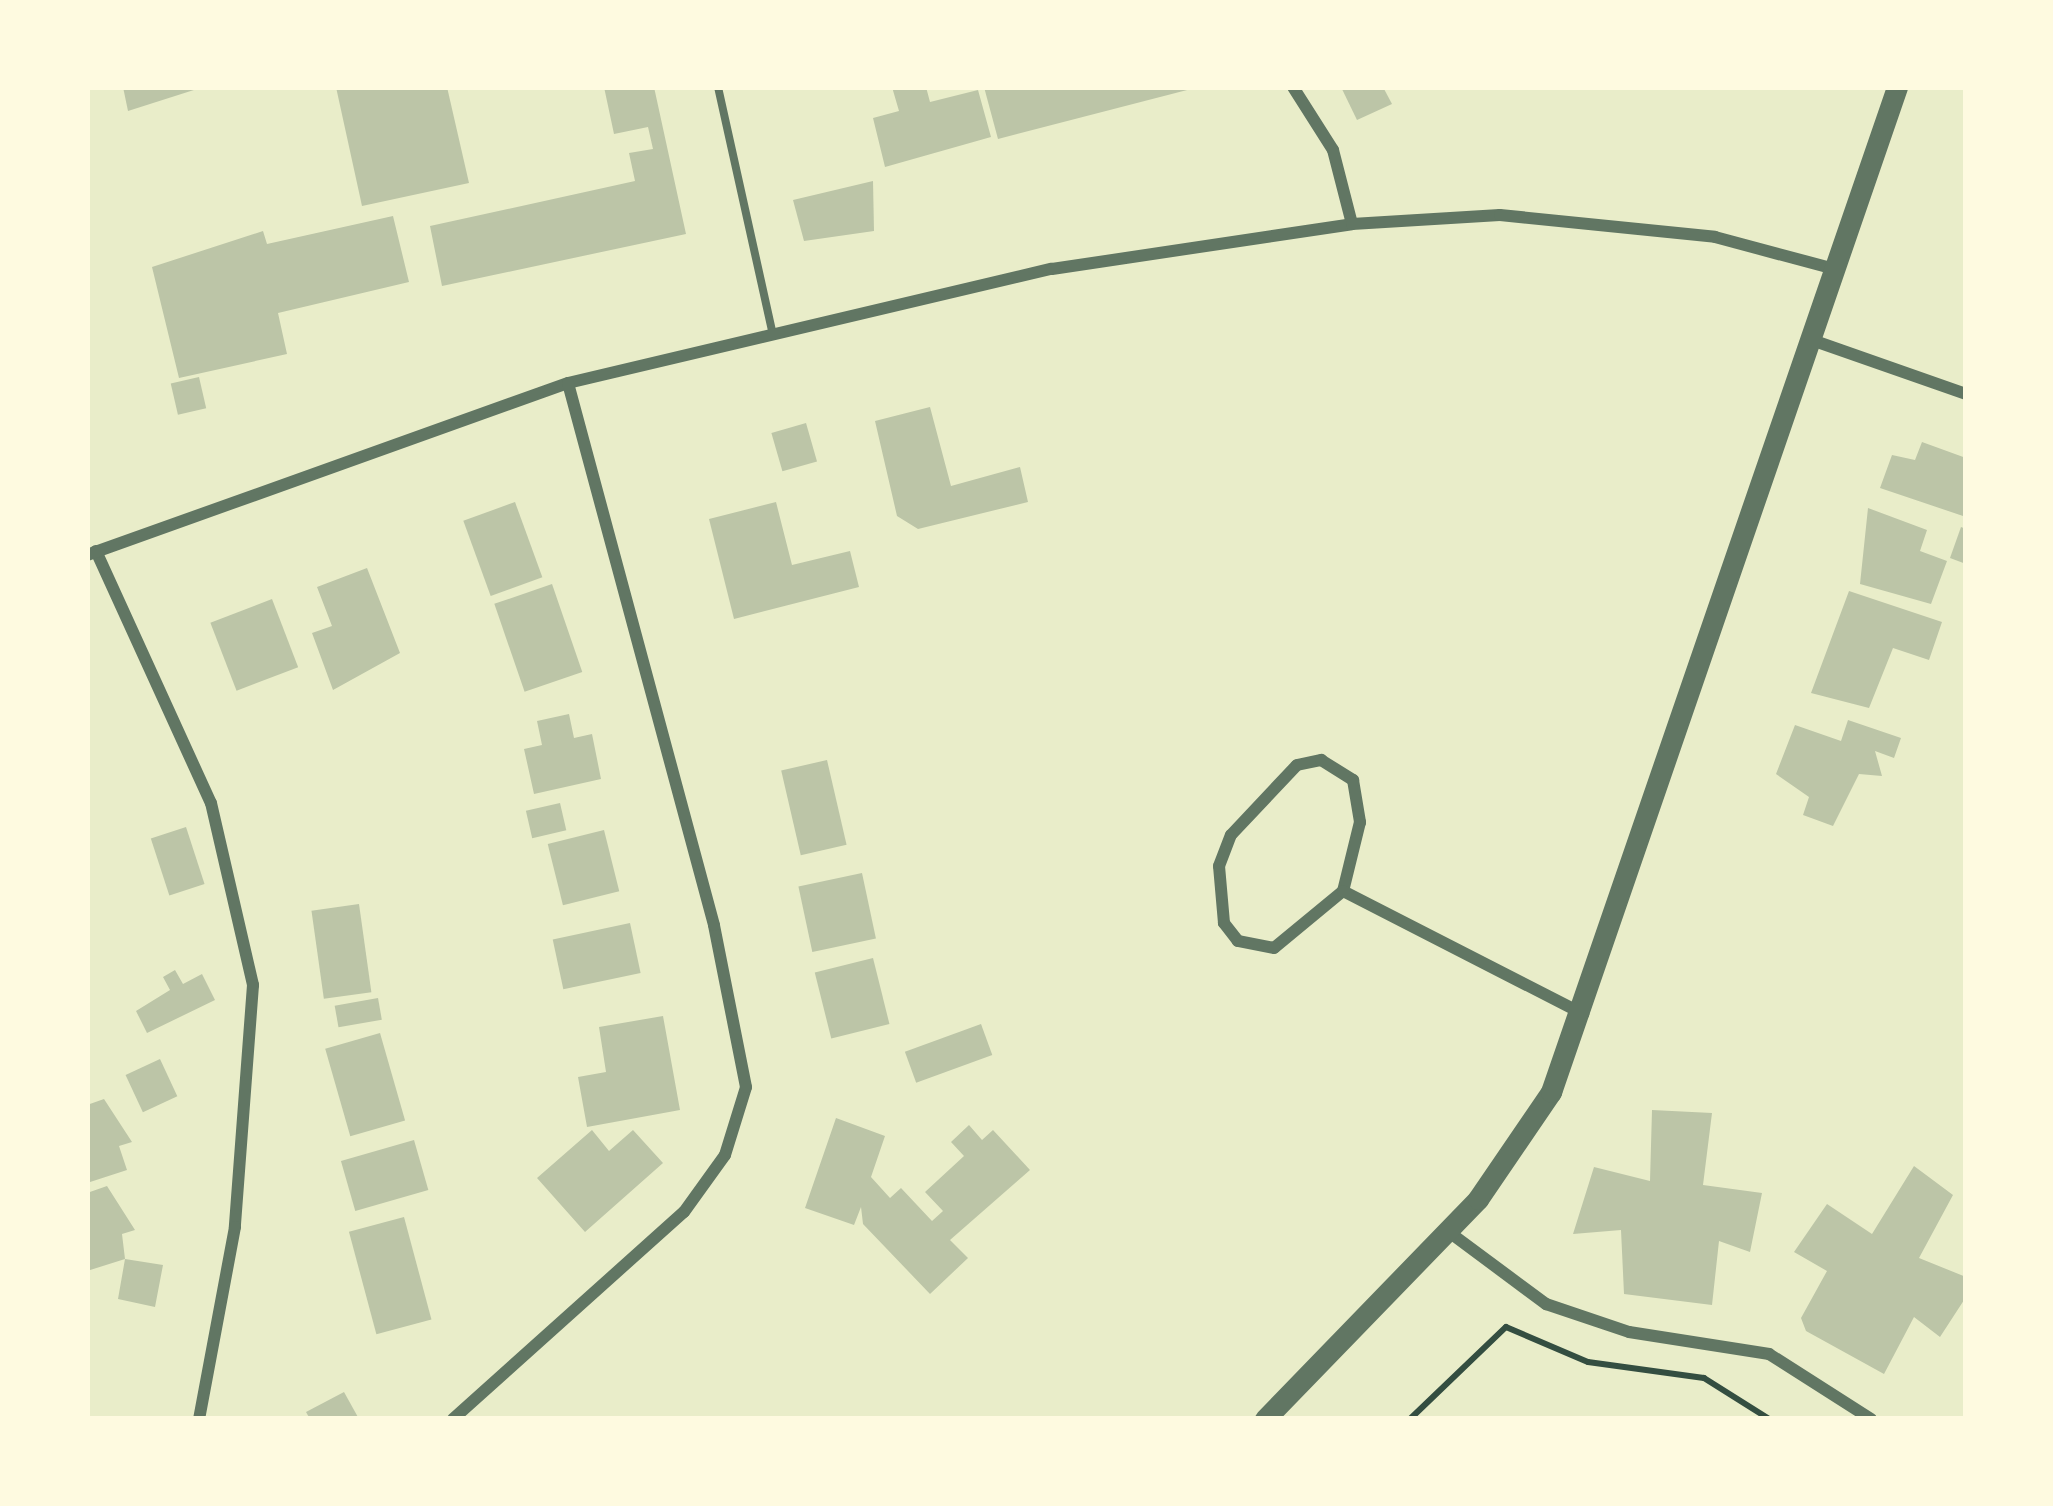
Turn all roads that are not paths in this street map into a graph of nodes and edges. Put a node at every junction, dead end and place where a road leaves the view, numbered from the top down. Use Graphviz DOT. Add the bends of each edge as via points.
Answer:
graph roads {
  1 [pos="718,87"];
  2 [pos="1293,87"];
  3 [pos="1897,87"];
  4 [pos="1352,224"];
  5 [pos="1832,268"];
  6 [pos="772,331"];
  7 [pos="1807,338"];
  8 [pos="568,383"];
  9 [pos="1966,394"];
  10 [pos="92,553"];
  11 [pos="1343,891"];
  12 [pos="1584,1015"];
  13 [pos="1449,1232"];
  14 [pos="199,1419"];
  15 [pos="453,1419"];
  16 [pos="1264,1419"];
  17 [pos="1871,1419"];
  1 -- 6 [label="lane"];
  2 -- 4 [label="street" via="1333,150"];
  3 -- 5 [label="street"];
  4 -- 5 [label="street" via="1594,220"];
  4 -- 6 [label="street" via="1052,269"];
  5 -- 7 [label="street"];
  6 -- 8 [label="street"];
  7 -- 9 [label="street"];
  7 -- 12 [label="street"];
  8 -- 10 [label="street"];
  8 -- 15 [label="street" via="714,925 746,1087 725,1155 684,1212"];
  10 -- 14 [label="street" via="211,802 251,968 240,1182"];
  11 -- 11 [label="street" via="1360,822 1353,780 1321,760 1297,765 1231,835 1219,866 1224,923 1238,941 1274,947"];
  11 -- 12 [label="street"];
  12 -- 13 [label="street" via="1526,1132"];
  13 -- 16 [label="street"];
  13 -- 17 [label="street" via="1546,1304 1629,1331 1769,1354"];
}
